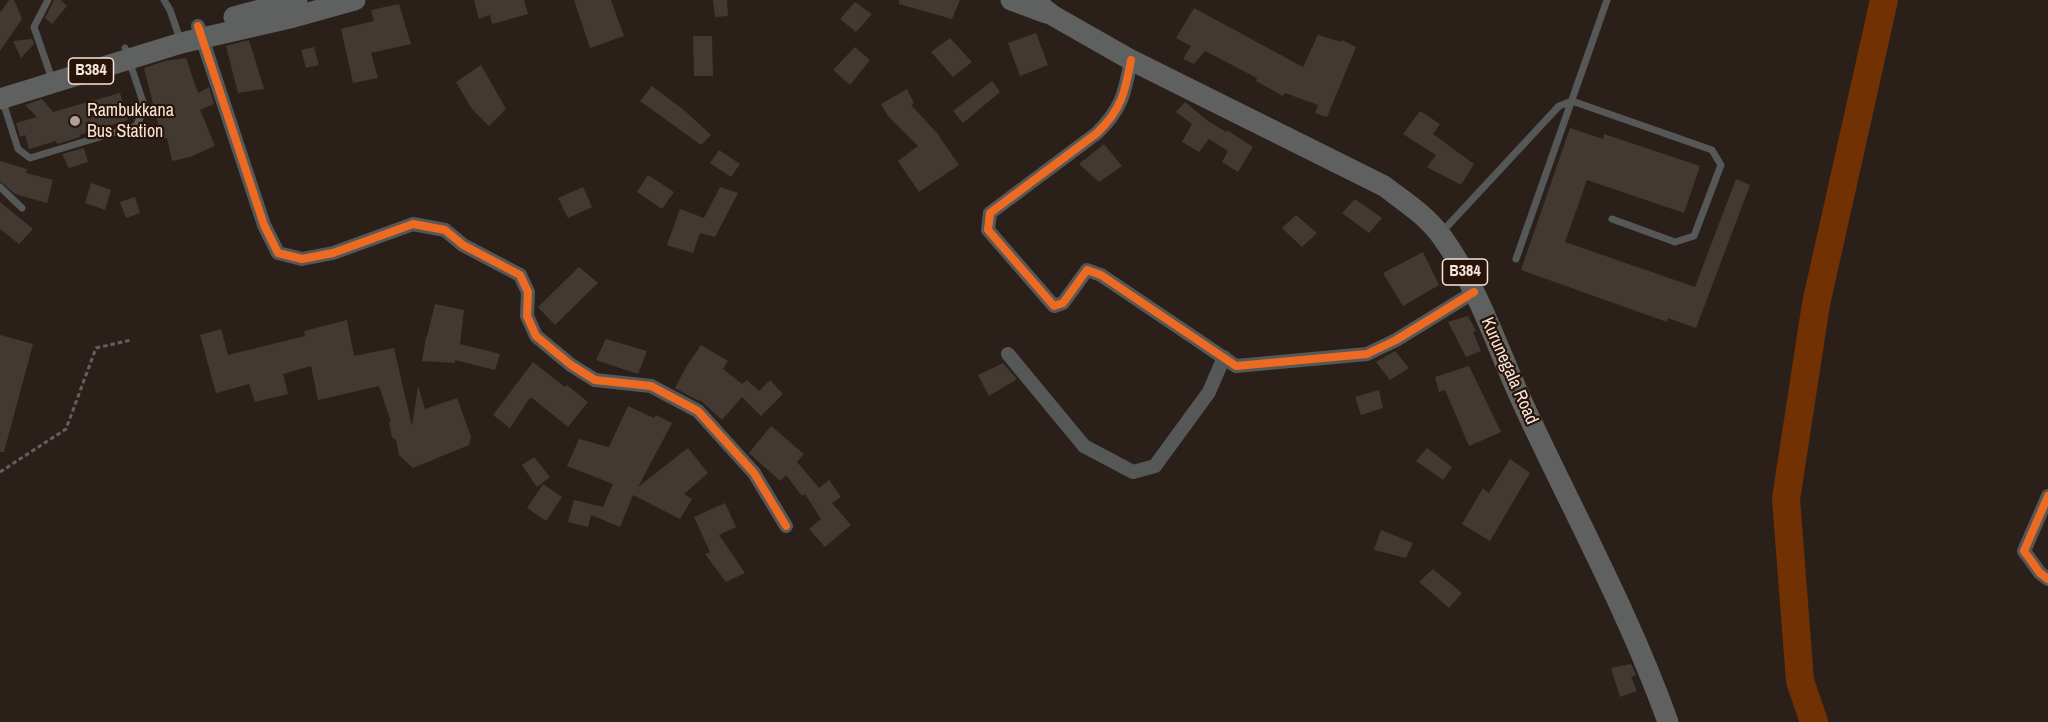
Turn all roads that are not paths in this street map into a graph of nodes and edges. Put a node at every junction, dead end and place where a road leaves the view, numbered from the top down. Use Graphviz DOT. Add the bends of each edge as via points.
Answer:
graph roads {
  1 [pos="48,0"];
  2 [pos="164,0"];
  3 [pos="297,0"];
  4 [pos="355,0"];
  5 [pos="1011,0"];
  6 [pos="1033,0"];
  7 [pos="1607,0"];
  8 [pos="1052,15"];
  9 [pos="190,35"];
  10 [pos="127,53"];
  11 [pos="1131,60"];
  12 [pos="51,76"];
  13 [pos="1,93"];
  14 [pos="1572,101"];
  15 [pos="0,187"];
  16 [pos="22,208"];
  17 [pos="1612,219"];
  18 [pos="1440,235"];
  19 [pos="1516,259"];
  20 [pos="1474,292"];
  21 [pos="1008,354"];
  22 [pos="1224,357"];
  23 [pos="2048,496"];
  24 [pos="786,526"];
  25 [pos="2048,579"];
  26 [pos="1668,722"];
  1 -- 12 [label="lane" via="34,27"];
  2 -- 9 [label="lane"];
  3 -- 9 [label="main road, B384"];
  4 -- 9 [label="main road, B384" via="294,17"];
  5 -- 8 [label="main road, Kurunegala Road / B384"];
  6 -- 8 [label="main road, Kurunegala Road / B384"];
  7 -- 14 [label="lane"];
  8 -- 11 [label="main road, Kurunegala Road / B384"];
  9 -- 10 [label="main road, B384"];
  9 -- 24 [label="street" via="278,254 302,259 333,253 412,224 445,230 463,245 520,275 528,292 527,316 536,336 571,365 595,380 651,386 698,411 754,473"];
  10 -- 12 [label="main road, B384"];
  10 -- 13 [label="lane" via="145,108 136,126 30,158 18,149"];
  11 -- 18 [label="main road, Kurunegala Road / B384" via="1384,186 1413,206"];
  11 -- 22 [label="street" via="1125,89 1111,119 990,213 988,230 1053,306 1063,303 1087,270 1101,275"];
  12 -- 13 [label="main road, B384"];
  14 -- 17 [label="lane" via="1712,150 1721,165 1694,236 1675,243"];
  14 -- 18 [label="lane" via="1559,106"];
  14 -- 19 [label="lane"];
  15 -- 16 [label="lane"];
  18 -- 20 [label="main road, Kurunegala Road / B384"];
  20 -- 22 [label="street" via="1367,354 1236,366"];
  20 -- 26 [label="main road, Kurunegala Road / B384" via="1525,409 1624,613"];
  21 -- 22 [label="street" via="1084,446 1133,472 1155,466 1209,392"];
  23 -- 25 [label="street" via="2024,551"];
}
